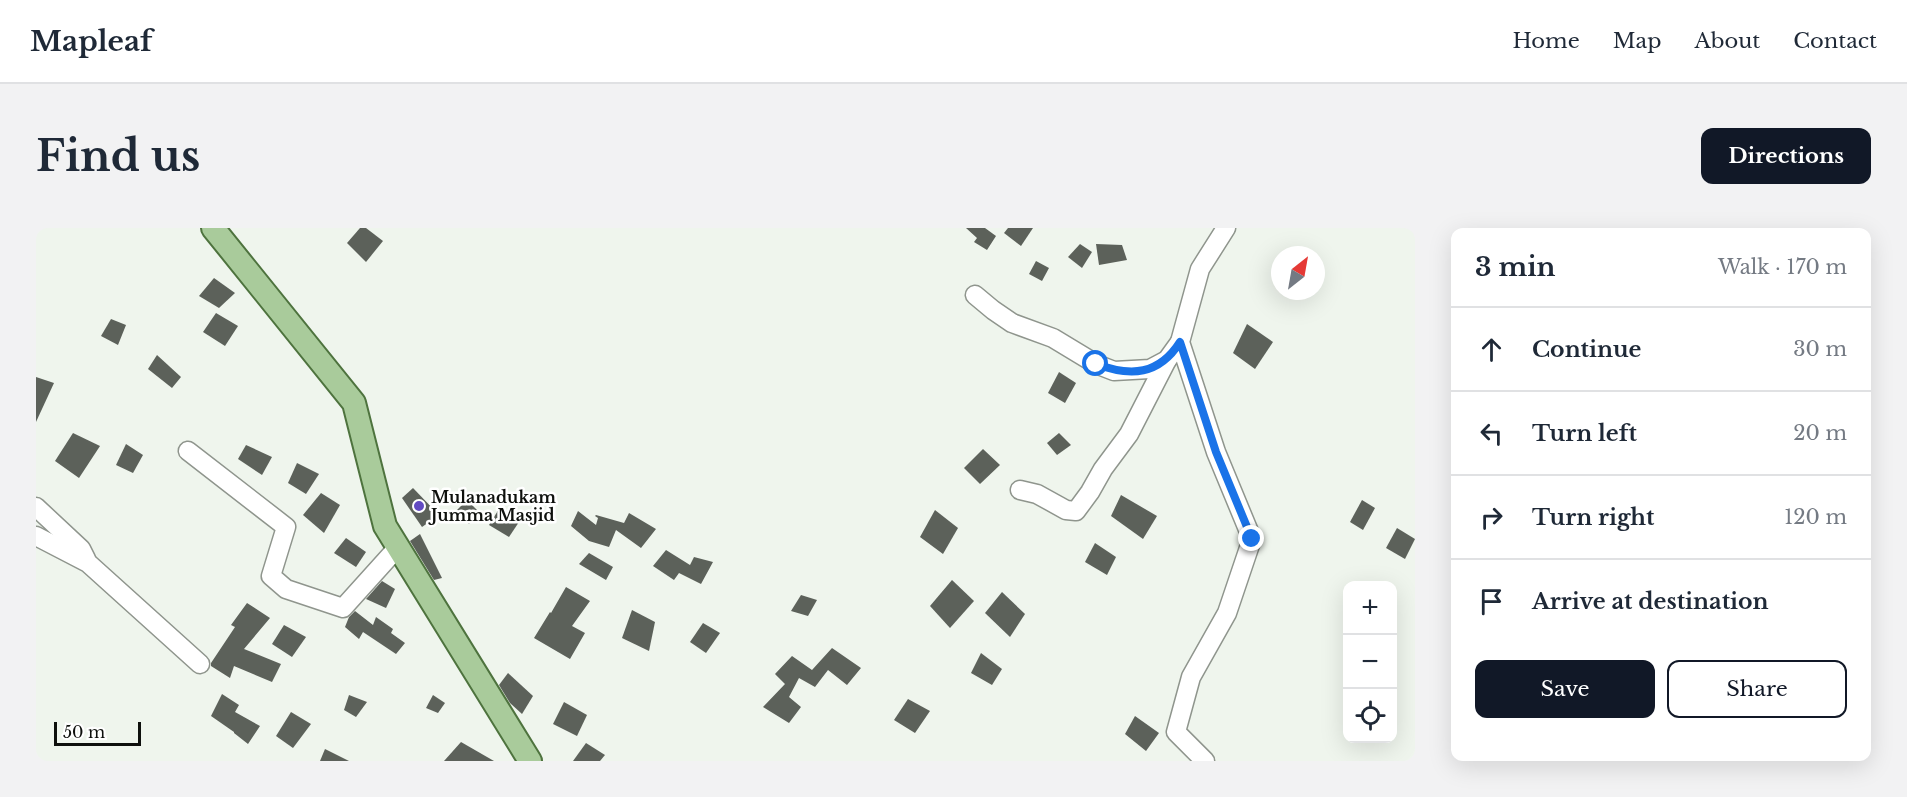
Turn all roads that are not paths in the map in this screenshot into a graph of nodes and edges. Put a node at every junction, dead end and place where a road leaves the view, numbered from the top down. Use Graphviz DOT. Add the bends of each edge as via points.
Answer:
graph roads {
  1 [pos="213,228"];
  2 [pos="1226,228"];
  3 [pos="975,295"];
  4 [pos="1180,342"];
  5 [pos="1167,360"];
  6 [pos="188,452"];
  7 [pos="1020,490"];
  8 [pos="36,507"];
  9 [pos="36,526"];
  10 [pos="36,536"];
  11 [pos="68,536"];
  12 [pos="398,547"];
  13 [pos="88,563"];
  14 [pos="200,664"];
  15 [pos="530,761"];
  16 [pos="1205,761"];
  1 -- 12 [label="main road" via="354,403 385,526"];
  2 -- 4 [label="street" via="1200,269"];
  3 -- 5 [label="street" via="1012,323 1053,338 1096,364 1114,370 1150,369"];
  4 -- 5 [label="street"];
  4 -- 16 [label="street" via="1216,452 1252,539 1227,613 1191,677 1176,732"];
  5 -- 7 [label="street" via="1129,434 1076,511"];
  6 -- 12 [label="street" via="286,527 271,576 286,589 343,608"];
  8 -- 11 [label="street"];
  9 -- 11 [label="street" via="52,535"];
  10 -- 13 [label="street"];
  11 -- 13 [label="street"];
  12 -- 15 [label="main road"];
  13 -- 14 [label="street"];
}
